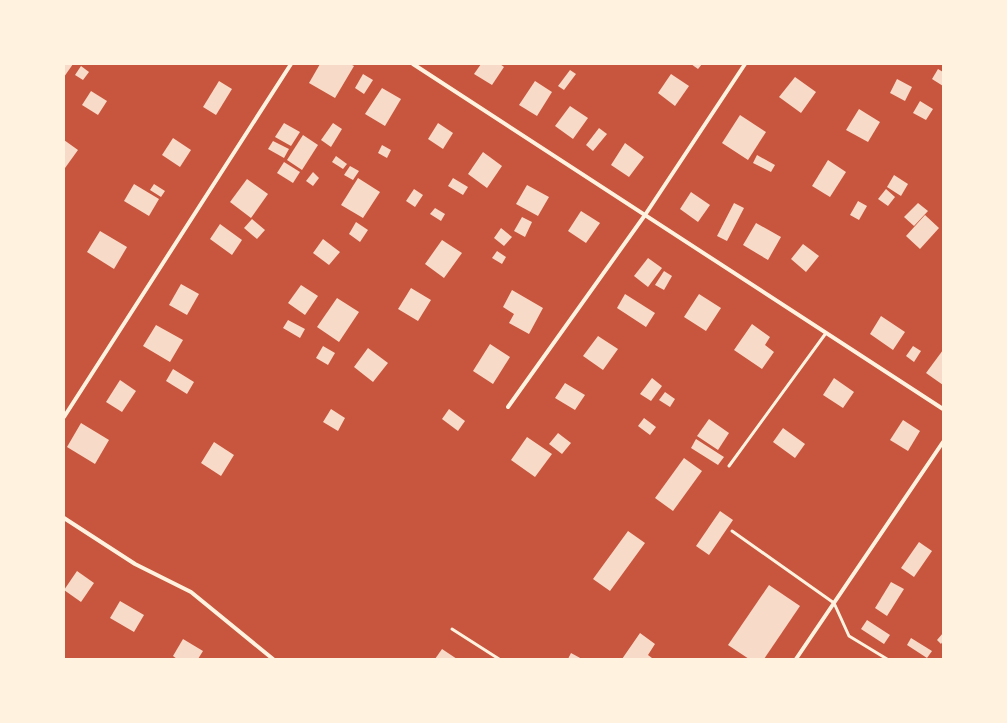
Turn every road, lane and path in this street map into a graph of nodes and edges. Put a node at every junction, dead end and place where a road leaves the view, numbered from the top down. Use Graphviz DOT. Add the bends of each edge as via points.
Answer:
graph roads {
  1 [pos="291,64"];
  2 [pos="414,64"];
  3 [pos="745,64"];
  4 [pos="645,214"];
  5 [pos="826,333"];
  6 [pos="508,407"];
  7 [pos="943,409"];
  8 [pos="64,417"];
  9 [pos="943,442"];
  10 [pos="729,466"];
  11 [pos="64,518"];
  12 [pos="732,531"];
  13 [pos="834,603"];
  14 [pos="452,629"];
  15 [pos="273,659"];
  16 [pos="498,659"];
  17 [pos="796,659"];
  18 [pos="887,659"];
  1 -- 8 [label="street"];
  2 -- 4 [label="street"];
  3 -- 4 [label="street"];
  4 -- 5 [label="street"];
  4 -- 6 [label="street"];
  5 -- 7 [label="street"];
  5 -- 10 [label="lane"];
  9 -- 13 [label="street"];
  11 -- 15 [label="street" via="135,564 191,592"];
  12 -- 13 [label="lane"];
  13 -- 17 [label="street"];
  13 -- 18 [label="lane" via="849,636"];
  14 -- 16 [label="lane"];
}
